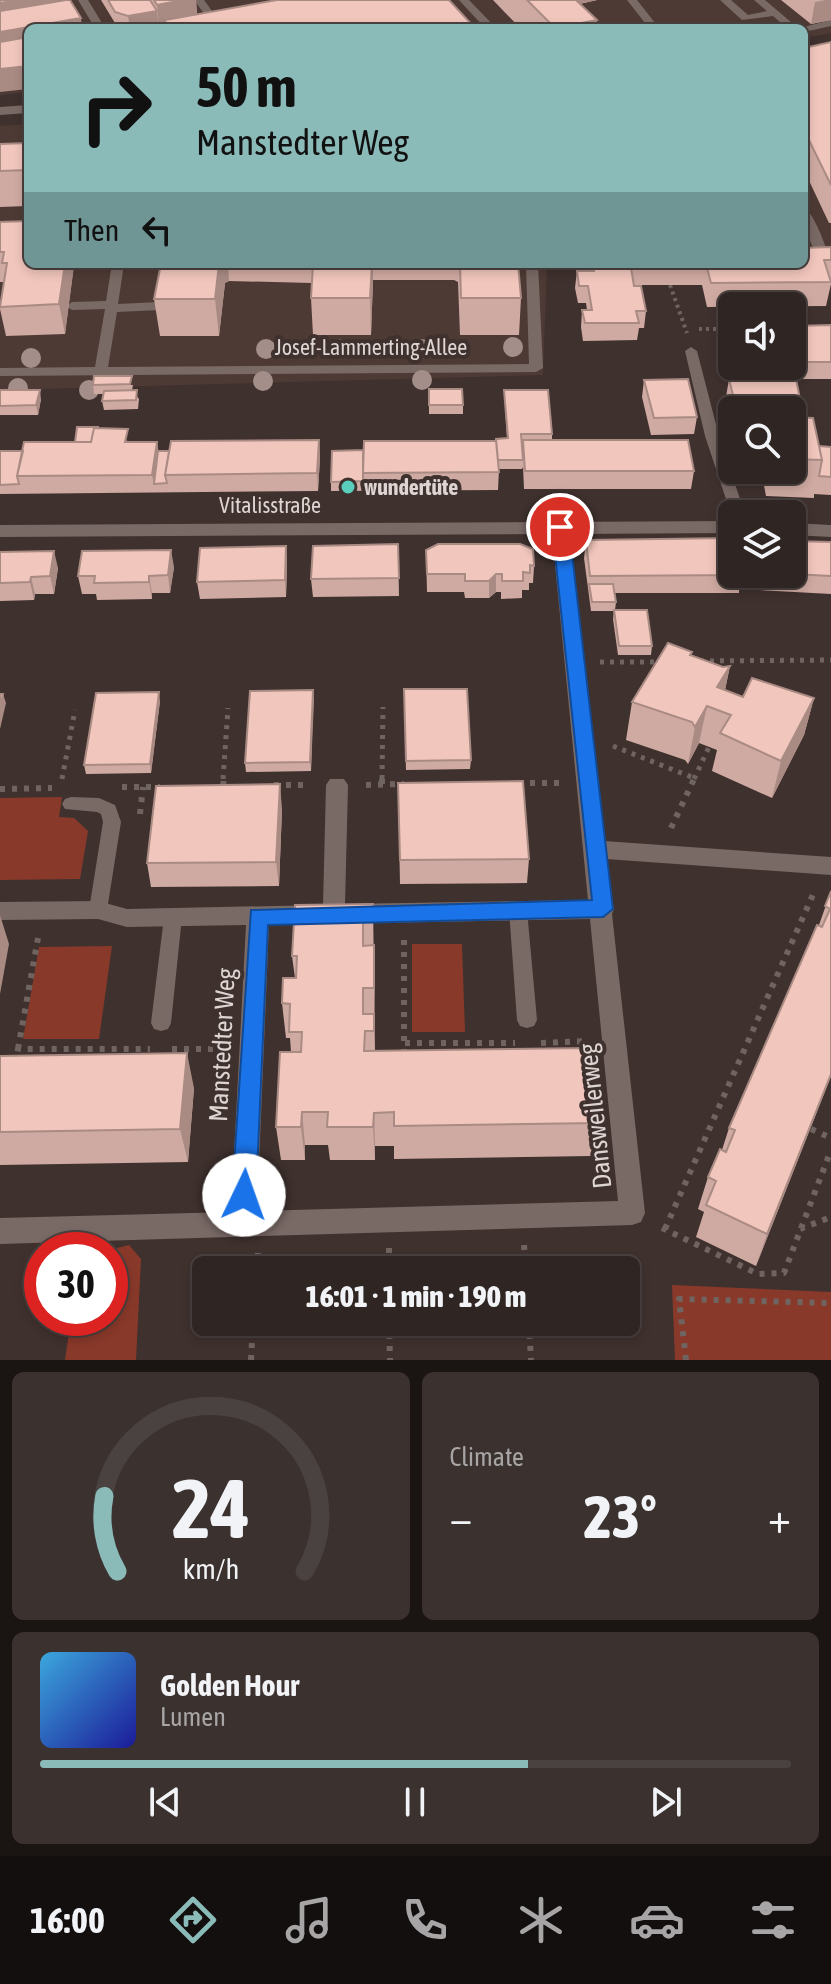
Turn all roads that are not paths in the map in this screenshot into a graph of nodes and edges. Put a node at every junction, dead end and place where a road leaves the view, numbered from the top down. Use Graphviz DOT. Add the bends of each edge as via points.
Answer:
graph roads {
  1 [pos="83,0"];
  2 [pos="199,0"];
  3 [pos="464,0"];
  4 [pos="632,0"];
  5 [pos="725,0"];
  6 [pos="759,0"];
  7 [pos="774,13"];
  8 [pos="831,23"];
  9 [pos="98,24"];
  10 [pos="216,24"];
  11 [pos="487,24"];
  12 [pos="651,24"];
  13 [pos="788,24"];
  14 [pos="808,28"];
  15 [pos="24,109"];
  16 [pos="0,111"];
  17 [pos="809,232"];
  18 [pos="117,268"];
  19 [pos="532,268"];
  20 [pos="827,269"];
  21 [pos="72,306"];
  22 [pos="112,306"];
  23 [pos="159,306"];
  24 [pos="691,351"];
  25 [pos="101,371"];
  26 [pos="0,372"];
  27 [pos="733,500"];
  28 [pos="560,527"];
  29 [pos="718,527"];
  30 [pos="806,530"];
  31 [pos="0,531"];
  32 [pos="831,531"];
  33 [pos="337,785"];
  34 [pos="71,804"];
  35 [pos="596,849"];
  36 [pos="822,865"];
  37 [pos="603,909"];
  38 [pos="98,910"];
  39 [pos="518,910"];
  40 [pos="0,911"];
  41 [pos="334,913"];
  42 [pos="258,916"];
  43 [pos="173,917"];
  44 [pos="527,1020"];
  45 [pos="161,1023"];
  46 [pos="243,1225"];
  47 [pos="0,1231"];
  1 -- 9 [label="lane"];
  2 -- 10 [label="lane"];
  3 -- 11 [label="lane"];
  4 -- 12 [label="lane"];
  5 -- 7 [label="lane" via="746,18"];
  6 -- 7 [label="lane"];
  7 -- 13 [label="lane"];
  8 -- 14 [label="lane"];
  15 -- 16 [label="street"];
  17 -- 20 [label="lane"];
  18 -- 22 [label="lane"];
  19 -- 25 [label="lane, Josef-Lammerting-Allee" via="536,368"];
  21 -- 22 [label="lane"];
  22 -- 23 [label="lane"];
  22 -- 25 [label="lane"];
  24 -- 27 [label="lane"];
  25 -- 26 [label="lane, Josef-Lammerting-Allee"];
  28 -- 29 [label="street, Vitalisstraße"];
  28 -- 31 [label="street, Vitalisstraße"];
  28 -- 35 [label="street, Dansweilerweg"];
  30 -- 32 [label="street"];
  33 -- 41 [label="street"];
  34 -- 38 [label="lane" via="109,810 112,822"];
  35 -- 36 [label="street"];
  35 -- 37 [label="street, Dansweilerweg"];
  37 -- 39 [label="street"];
  37 -- 46 [label="street, Dansweilerweg" via="632,1213"];
  38 -- 40 [label="street"];
  38 -- 43 [label="street" via="127,918"];
  39 -- 41 [label="street"];
  39 -- 44 [label="lane"];
  41 -- 42 [label="street"];
  42 -- 43 [label="street"];
  42 -- 46 [label="street, Manstedter Weg"];
  43 -- 45 [label="lane"];
  46 -- 47 [label="street, Dansweilerweg"];
}
